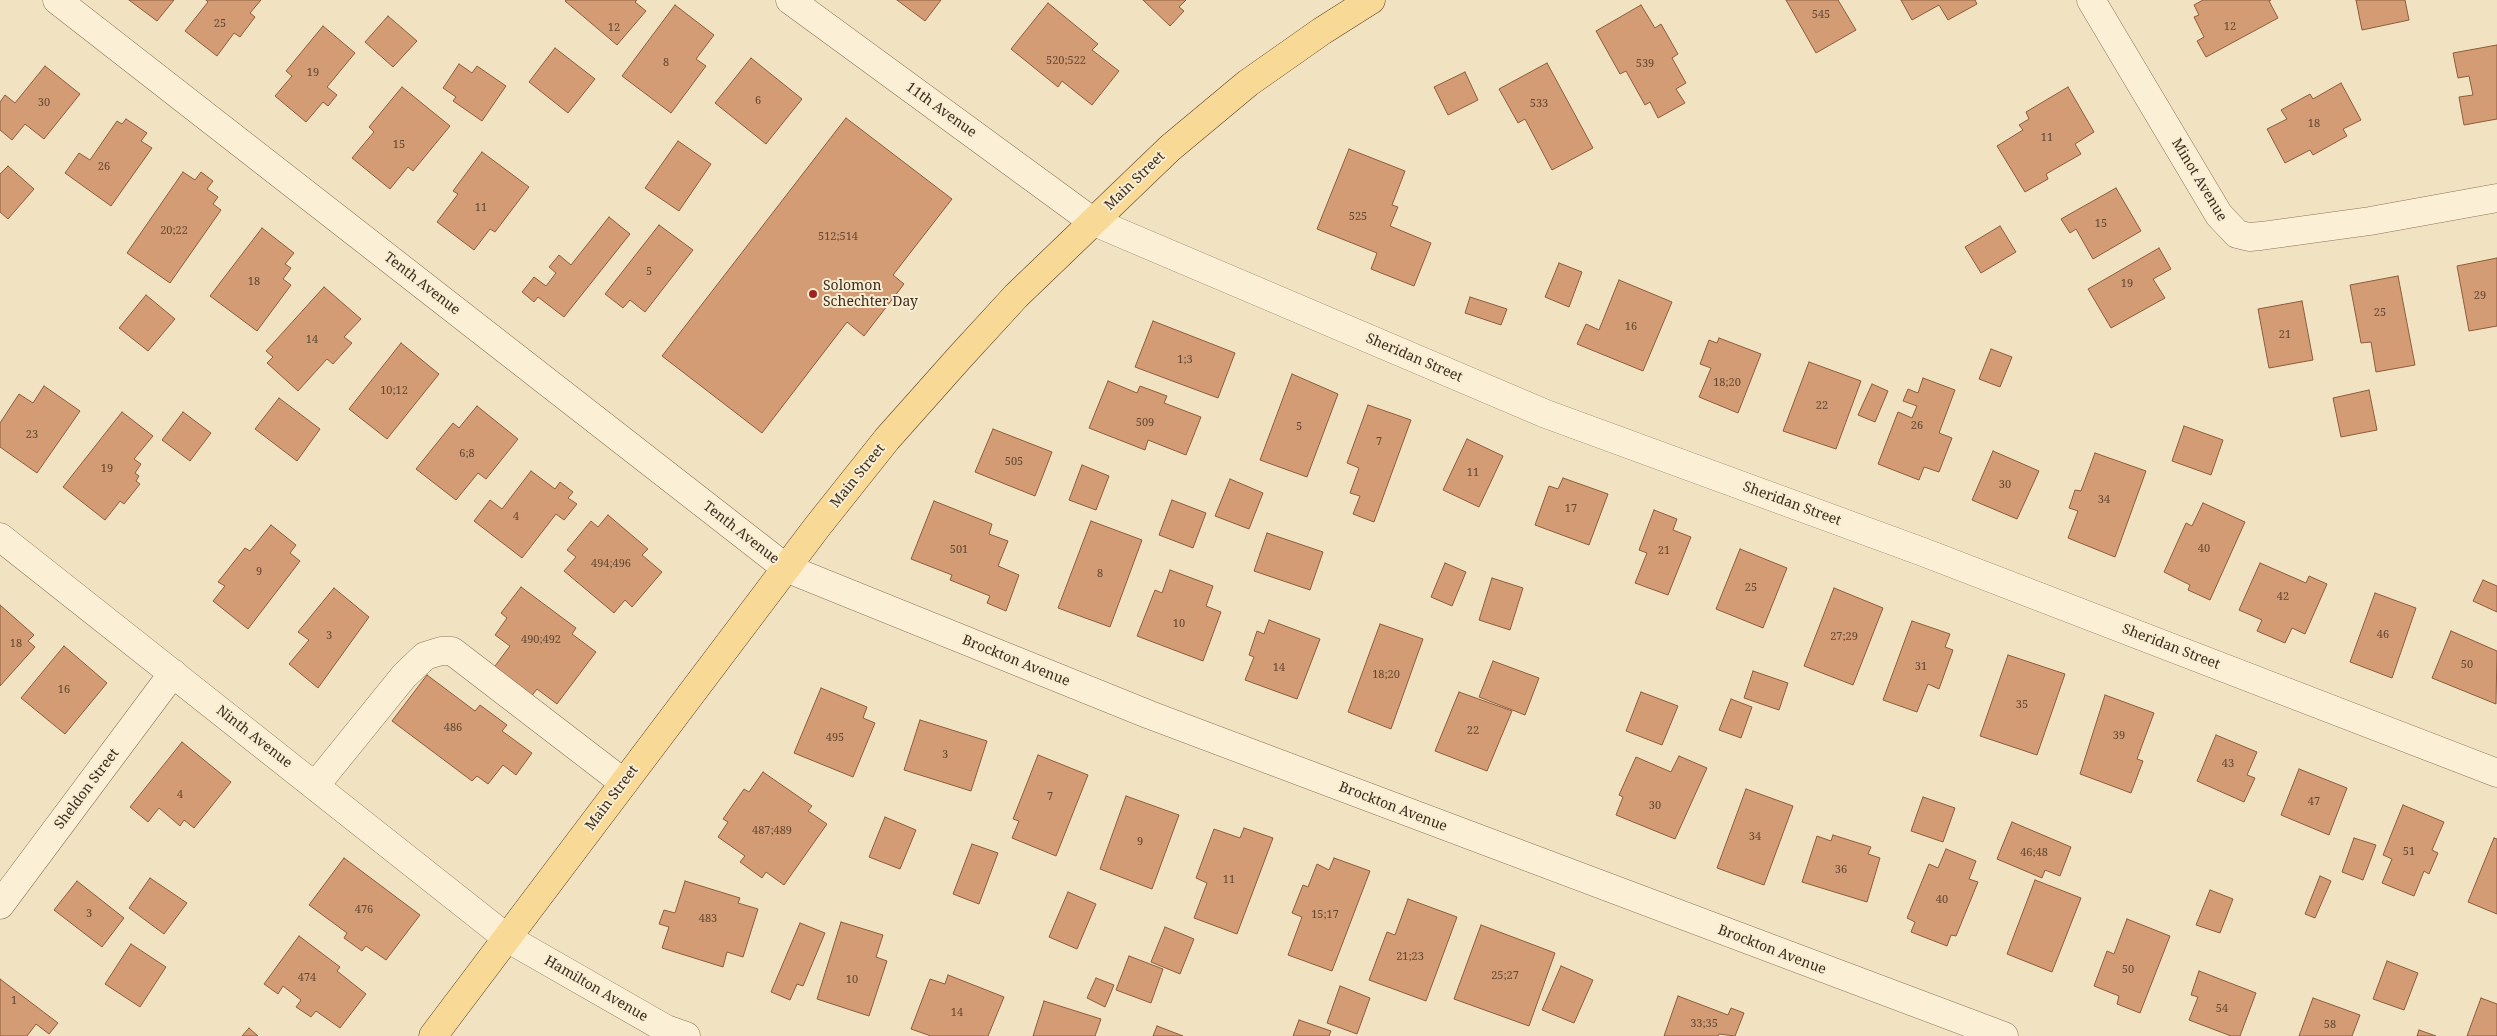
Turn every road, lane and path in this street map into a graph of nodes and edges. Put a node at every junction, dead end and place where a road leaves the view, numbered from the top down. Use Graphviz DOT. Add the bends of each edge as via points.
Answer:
graph roads {
  1 [pos="57,0"];
  2 [pos="790,0"];
  3 [pos="1371,0"];
  4 [pos="2091,0"];
  5 [pos="2497,198"];
  6 [pos="1092,221"];
  7 [pos="0,537"];
  8 [pos="786,568"];
  9 [pos="173,674"];
  10 [pos="2497,773"];
  11 [pos="624,783"];
  12 [pos="315,786"];
  13 [pos="0,905"];
  14 [pos="508,938"];
  15 [pos="680,1035"];
  16 [pos="433,1036"];
  17 [pos="2004,1036"];
  1 -- 8 [label="street, Tenth Avenue"];
  2 -- 6 [label="street, 11th Avenue"];
  3 -- 6 [label="main road, Main Street" via="1248,83 1170,148"];
  4 -- 5 [label="street, Minot Avenue" via="2219,215 2237,234 2249,238"];
  6 -- 8 [label="main road, Main Street" via="960,357 888,438"];
  6 -- 10 [label="street, Sheridan Street" via="1546,414 1923,552"];
  7 -- 9 [label="street, Ninth Avenue"];
  8 -- 11 [label="main road, Main Street"];
  8 -- 17 [label="street, Brockton Avenue" via="1150,715"];
  9 -- 12 [label="street, Ninth Avenue"];
  9 -- 13 [label="street, Sheldon Street"];
  11 -- 12 [label="street" via="452,651 441,651 425,656 404,676"];
  11 -- 14 [label="main road, Main Street"];
  12 -- 14 [label="street, Ninth Avenue"];
  14 -- 15 [label="street, Hamilton Avenue" via="666,1030"];
  14 -- 16 [label="main road, Main Street"];
}
